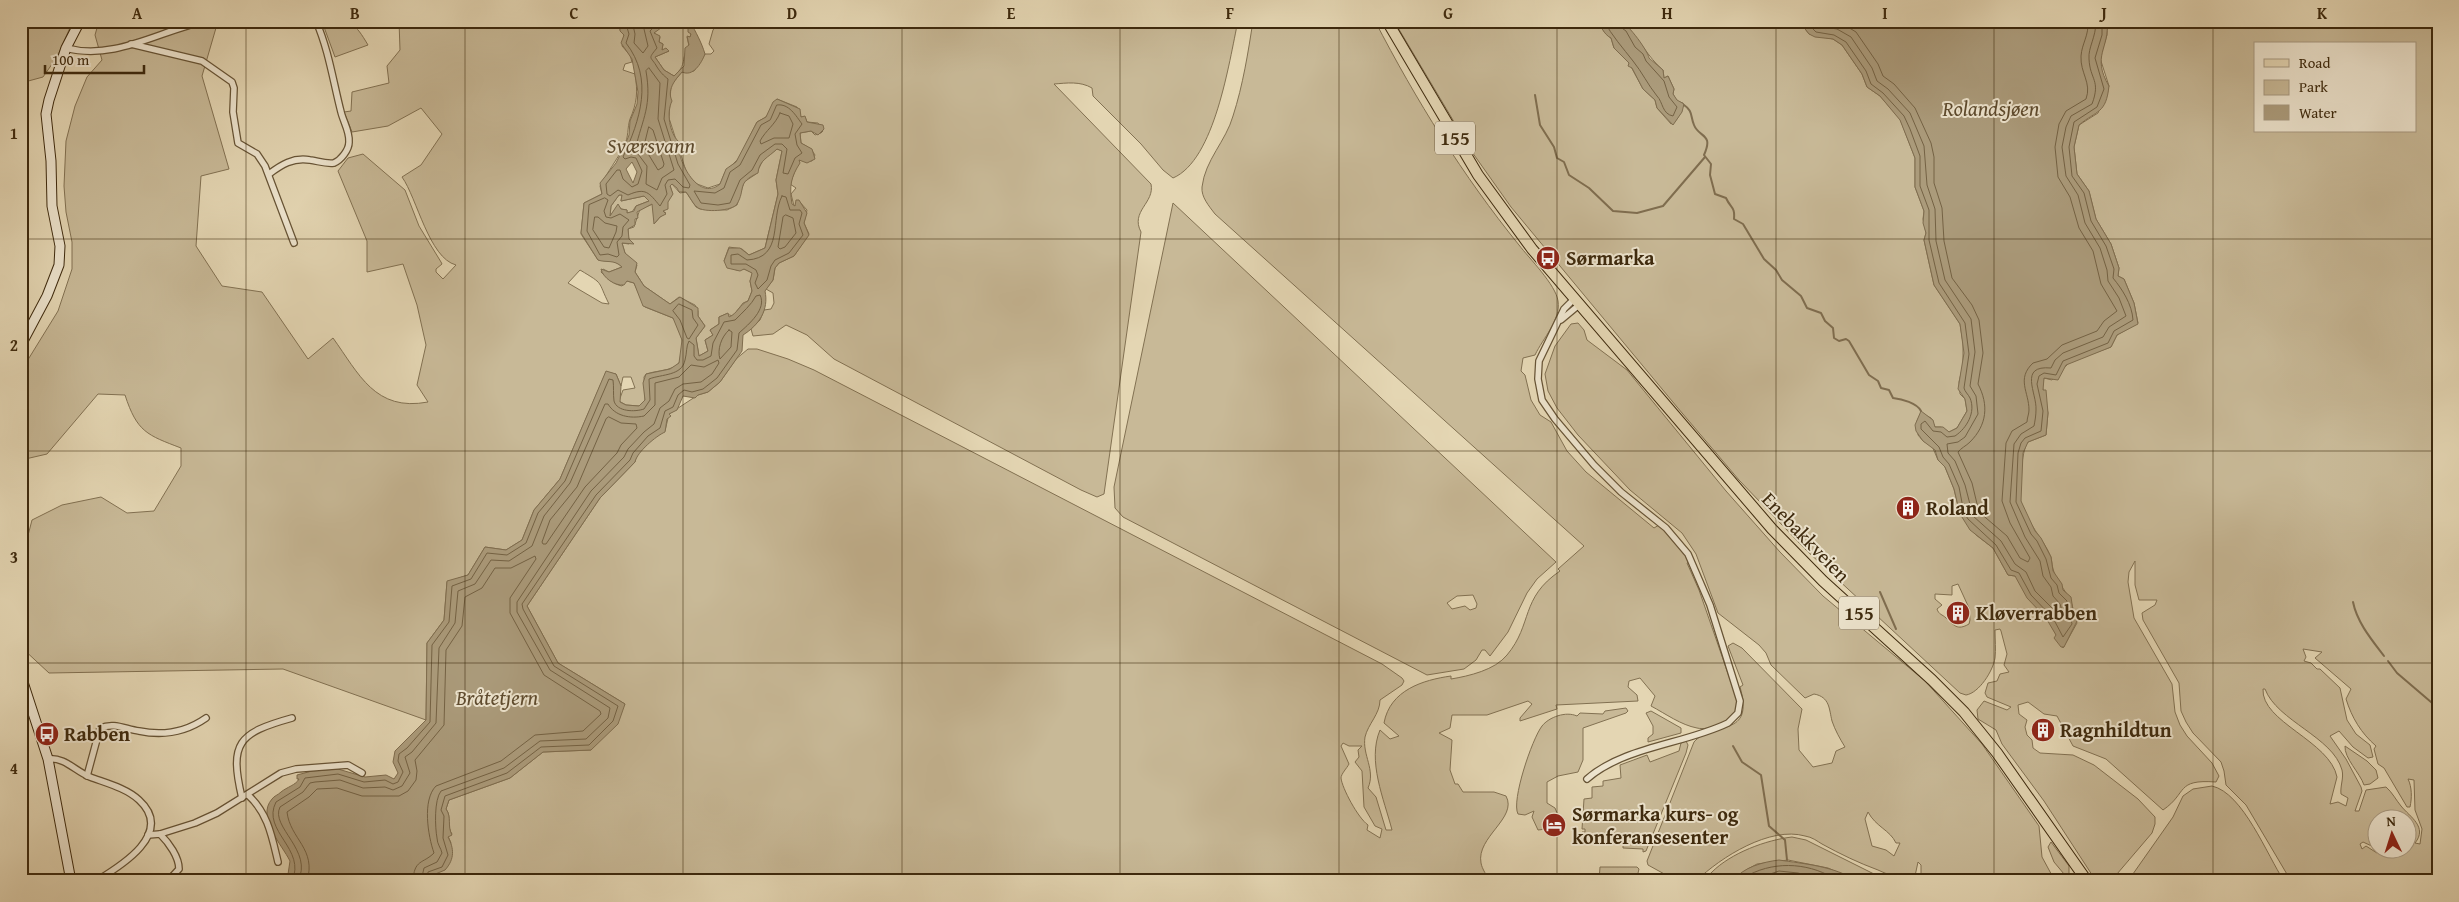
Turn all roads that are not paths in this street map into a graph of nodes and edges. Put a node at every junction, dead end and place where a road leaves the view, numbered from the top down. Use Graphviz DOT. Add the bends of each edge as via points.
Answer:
graph roads {
  1 [pos="80,21"];
  2 [pos="205,21"];
  3 [pos="316,21"];
  4 [pos="1387,21"];
  5 [pos="131,44"];
  6 [pos="66,48"];
  7 [pos="269,174"];
  8 [pos="294,244"];
  9 [pos="1576,302"];
  10 [pos="21,345"];
  11 [pos="21,676"];
  12 [pos="206,718"];
  13 [pos="292,718"];
  14 [pos="48,759"];
  15 [pos="362,773"];
  16 [pos="87,776"];
  17 [pos="1587,779"];
  18 [pos="248,795"];
  19 [pos="242,798"];
  20 [pos="160,834"];
  21 [pos="148,835"];
  22 [pos="278,862"];
  23 [pos="71,881"];
  24 [pos="96,881"];
  25 [pos="168,881"];
  26 [pos="2087,881"];
  1 -- 6 [label="main road"];
  2 -- 5 [label="street"];
  3 -- 7 [label="street" via="349,136 348,147 334,163 294,160"];
  4 -- 9 [label="main road, Enebakkveien / 155" via="1487,189"];
  5 -- 6 [label="street" via="97,52"];
  5 -- 7 [label="street" via="202,61 232,82 238,143 260,157"];
  6 -- 10 [label="main road" via="46,114 52,206 60,258 51,288"];
  7 -- 8 [label="street"];
  9 -- 17 [label="street" via="1545,346 1538,365 1542,400 1600,472 1666,528 1688,554 1708,600 1740,701 1738,712 1728,724 1623,759"];
  9 -- 26 [label="main road, Enebakkveien / 155" via="1782,540 1964,712 1997,753"];
  11 -- 14 [label="main road"];
  12 -- 16 [label="street" via="185,730 169,732 152,733 110,725 100,728"];
  13 -- 19 [label="street" via="245,736 240,744 235,767"];
  14 -- 16 [label="street" via="60,759"];
  14 -- 23 [label="main road"];
  15 -- 18 [label="street" via="348,765 296,769 270,779"];
  16 -- 21 [label="street" via="138,799 148,814"];
  18 -- 19 [label="street"];
  18 -- 22 [label="street" via="266,818"];
  19 -- 20 [label="street" via="195,823"];
  20 -- 21 [label="street"];
  20 -- 25 [label="street" via="179,863 179,870"];
  21 -- 24 [label="street" via="142,847 124,863"];
}
